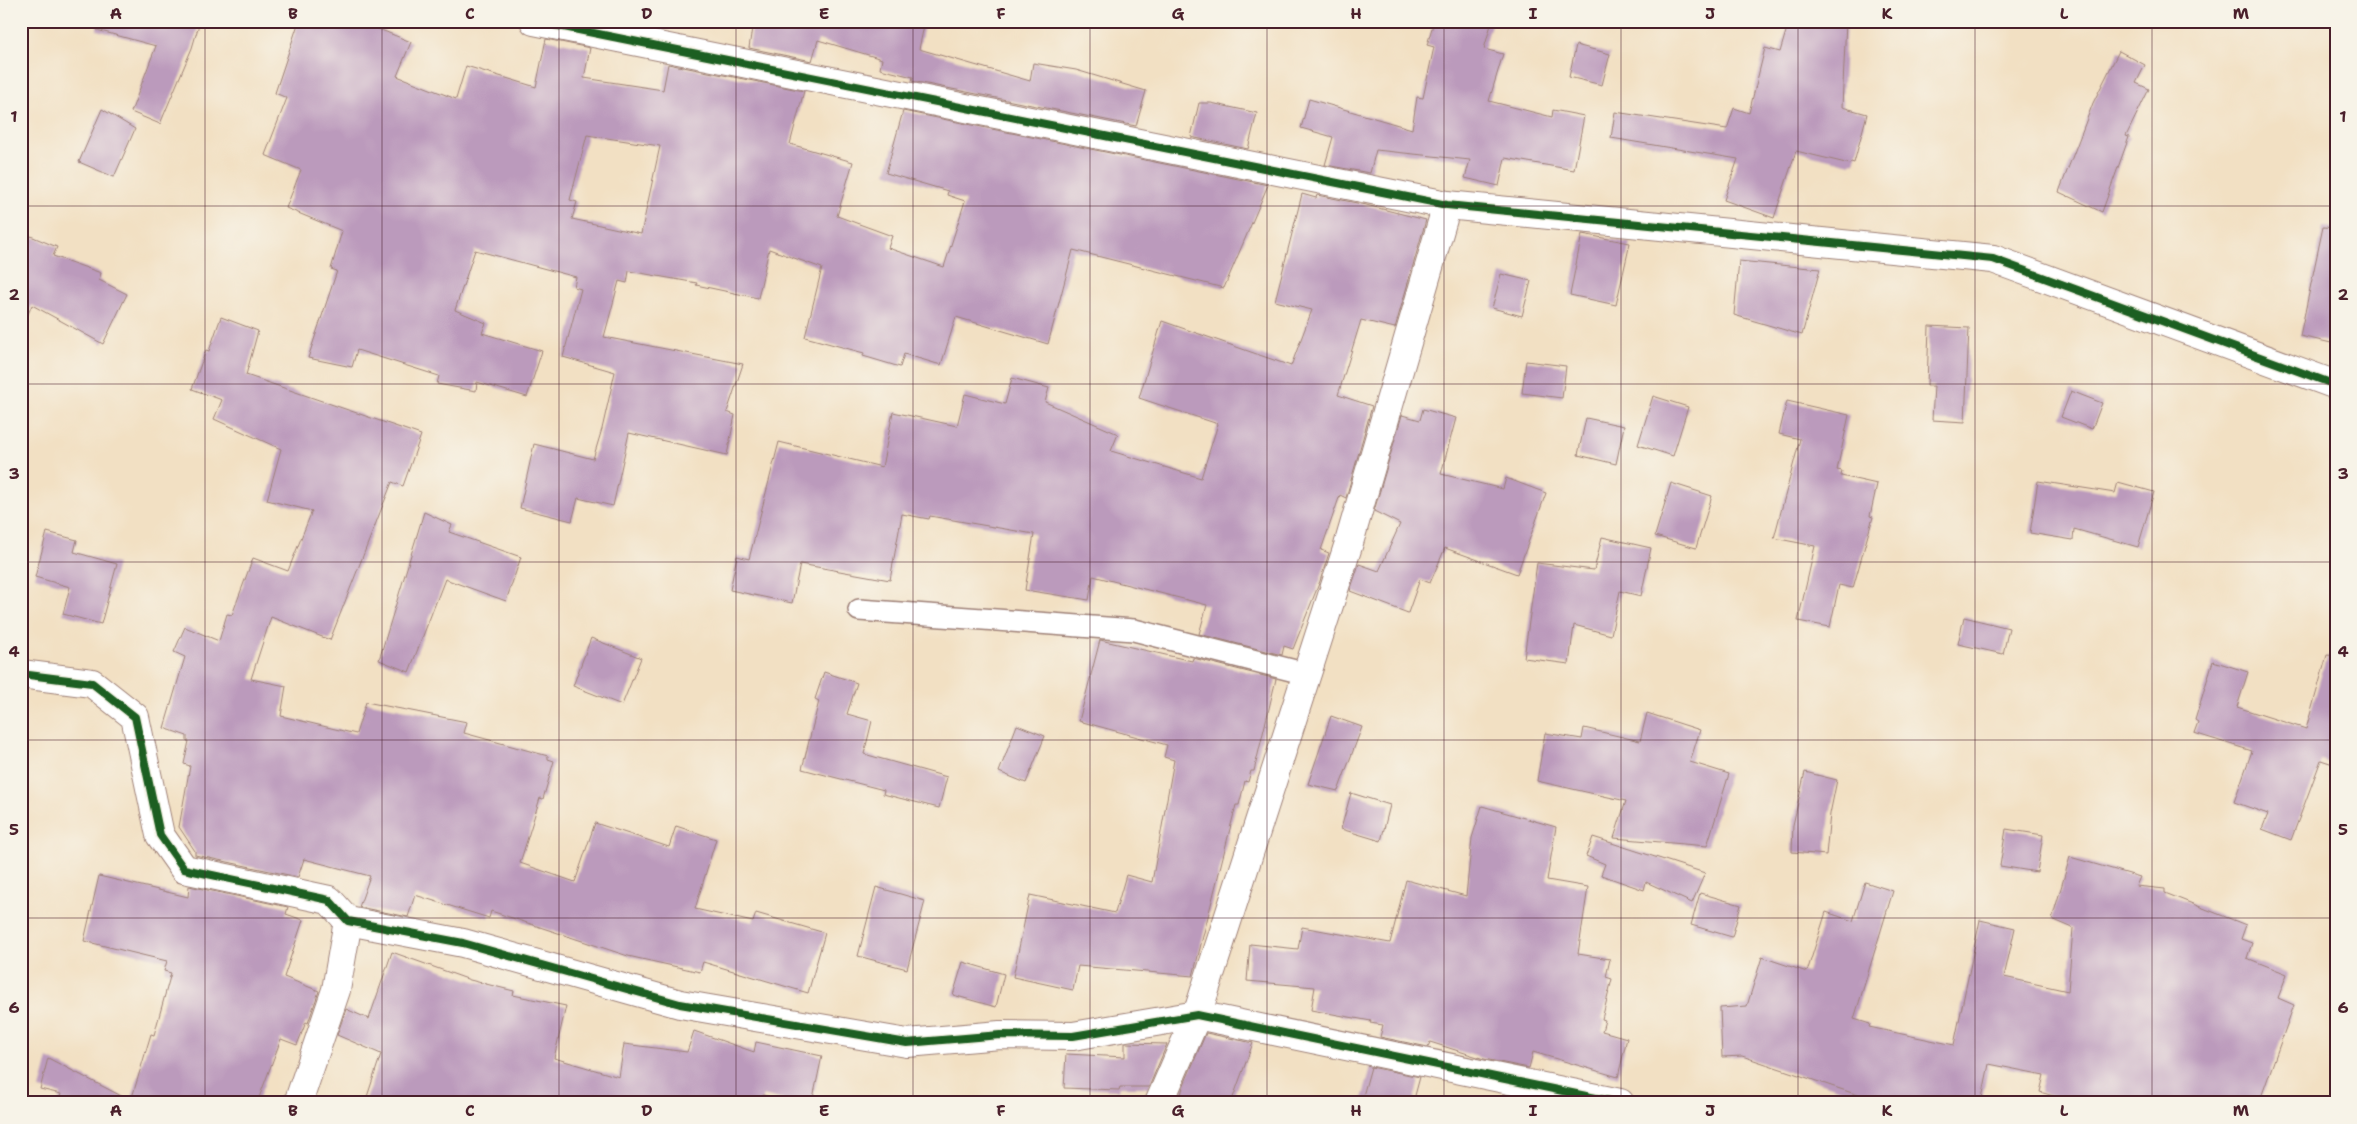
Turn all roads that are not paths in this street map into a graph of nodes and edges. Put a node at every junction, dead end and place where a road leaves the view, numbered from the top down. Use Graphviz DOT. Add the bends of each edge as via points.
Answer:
graph roads {
  1 [pos="534,21"];
  2 [pos="1447,205"];
  3 [pos="2336,385"];
  4 [pos="860,610"];
  5 [pos="21,674"];
  6 [pos="1307,674"];
  7 [pos="348,921"];
  8 [pos="1197,1015"];
  9 [pos="298,1103"];
  10 [pos="1159,1103"];
  11 [pos="1620,1103"];
  1 -- 2 [label="street"];
  2 -- 3 [label="street" via="1993,259"];
  2 -- 6 [label="street" via="1348,546"];
  4 -- 6 [label="lane" via="1134,630"];
  5 -- 7 [label="street" via="92,683 135,717 160,835 184,870 329,900"];
  6 -- 8 [label="street"];
  7 -- 8 [label="street" via="463,943 680,1004 908,1043 1000,1035 1073,1036"];
  7 -- 9 [label="street" via="336,990"];
  8 -- 10 [label="street"];
  8 -- 11 [label="street"];
}
